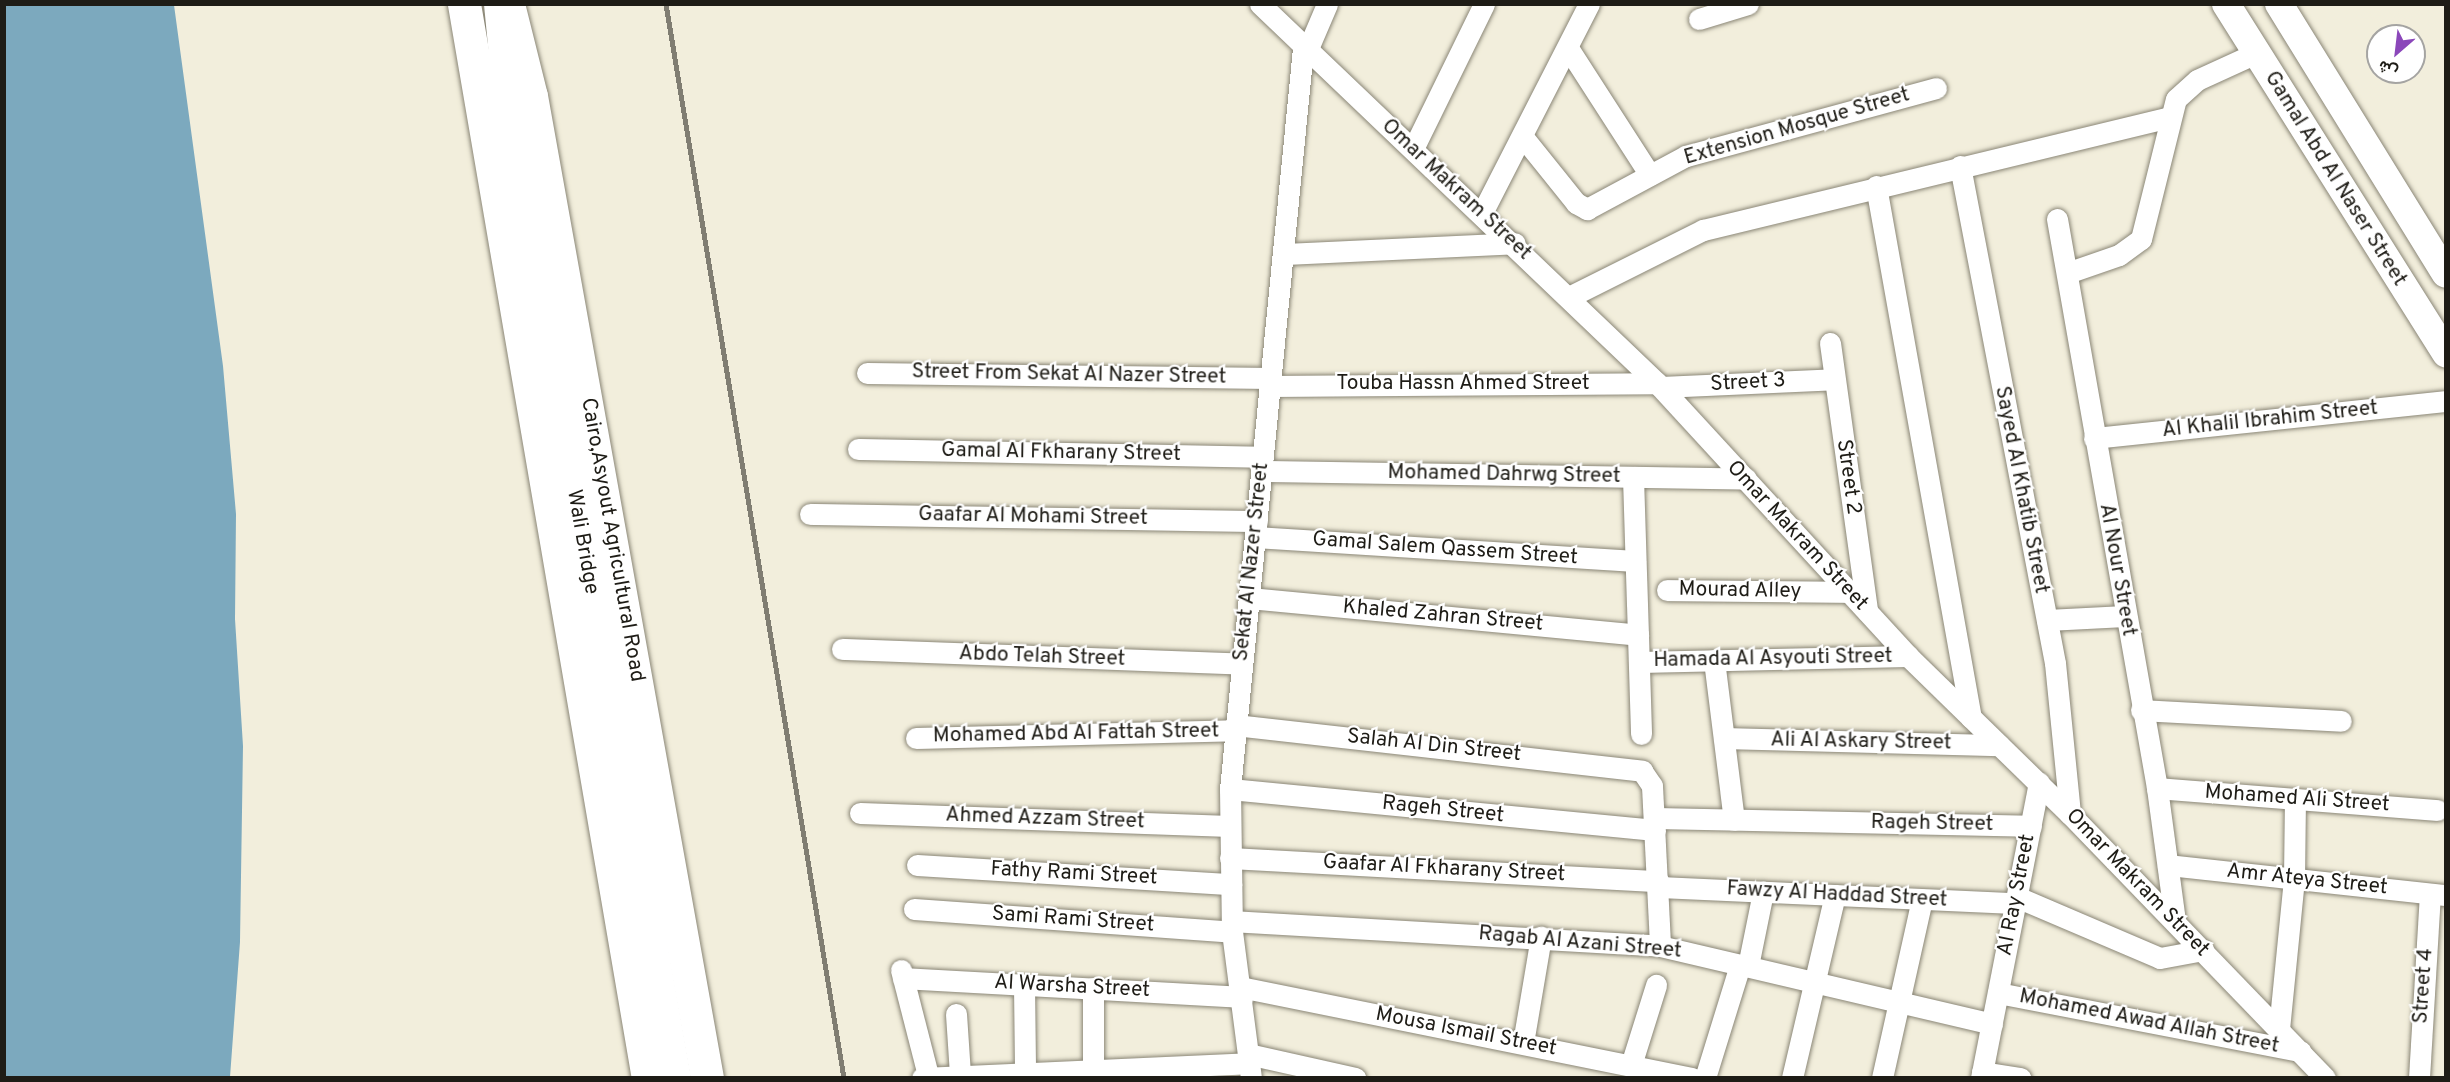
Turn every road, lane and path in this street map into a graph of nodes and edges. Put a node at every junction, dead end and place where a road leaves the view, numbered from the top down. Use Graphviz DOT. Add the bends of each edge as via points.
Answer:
graph roads {
  1 [pos="464,4"];
  2 [pos="498,4"];
  3 [pos="508,4"];
  4 [pos="1260,4"];
  5 [pos="1327,4"];
  6 [pos="1484,4"];
  7 [pos="1590,4"];
  8 [pos="1748,4"];
  9 [pos="2226,4"];
  10 [pos="2279,4"];
  11 [pos="1699,19"];
  12 [pos="1568,48"];
  13 [pos="1305,49"];
  14 [pos="2256,52"];
  15 [pos="1936,88"];
  16 [pos="2169,117"];
  17 [pos="1523,137"];
  18 [pos="1413,149"];
  19 [pos="1960,166"];
  20 [pos="1650,175"];
  21 [pos="1876,186"];
  22 [pos="1482,213"];
  23 [pos="2057,219"];
  24 [pos="2420,232"];
  25 [pos="1515,243"];
  26 [pos="1285,254"];
  27 [pos="2383,254"];
  28 [pos="2067,273"];
  29 [pos="2445,274"];
  30 [pos="1569,297"];
  31 [pos="1830,343"];
  32 [pos="2445,353"];
  33 [pos="867,373"];
  34 [pos="1834,380"];
  35 [pos="1271,382"];
  36 [pos="1659,385"];
  37 [pos="2445,401"];
  38 [pos="2094,438"];
  39 [pos="858,449"];
  40 [pos="1263,464"];
  41 [pos="1633,477"];
  42 [pos="1746,479"];
  43 [pos="810,514"];
  44 [pos="1256,529"];
  45 [pos="1635,561"];
  46 [pos="1667,590"];
  47 [pos="1850,592"];
  48 [pos="1248,598"];
  49 [pos="1867,612"];
  50 [pos="2125,615"];
  51 [pos="2047,620"];
  52 [pos="1638,635"];
  53 [pos="842,649"];
  54 [pos="1908,656"];
  55 [pos="1714,660"];
  56 [pos="1639,662"];
  57 [pos="1242,664"];
  58 [pos="2141,710"];
  59 [pos="1971,718"];
  60 [pos="2342,721"];
  61 [pos="1235,728"];
  62 [pos="1641,734"];
  63 [pos="916,738"];
  64 [pos="1724,738"];
  65 [pos="1999,745"];
  66 [pos="2039,783"];
  67 [pos="2157,788"];
  68 [pos="1230,789"];
  69 [pos="2295,799"];
  70 [pos="2437,810"];
  71 [pos="860,813"];
  72 [pos="2070,814"];
  73 [pos="1734,820"];
  74 [pos="1655,824"];
  75 [pos="1230,826"];
  76 [pos="2031,826"];
  77 [pos="1230,858"];
  78 [pos="917,865"];
  79 [pos="2168,865"];
  80 [pos="2294,879"];
  81 [pos="1231,884"];
  82 [pos="1658,884"];
  83 [pos="1763,892"];
  84 [pos="2438,894"];
  85 [pos="1835,896"];
  86 [pos="1922,899"];
  87 [pos="2016,900"];
  88 [pos="914,909"];
  89 [pos="2175,921"];
  90 [pos="1232,926"];
  91 [pos="1541,937"];
  92 [pos="1660,946"];
  93 [pos="2203,950"];
  94 [pos="1744,965"];
  95 [pos="1815,982"];
  96 [pos="1024,985"];
  97 [pos="1656,985"];
  98 [pos="1093,988"];
  99 [pos="1241,992"];
  100 [pos="1998,993"];
  101 [pos="1899,1002"];
  102 [pos="956,1014"];
  103 [pos="1992,1024"];
  104 [pos="2279,1029"];
  105 [pos="1523,1043"];
  106 [pos="2300,1051"];
  107 [pos="1250,1065"];
  108 [pos="1631,1065"];
  109 [pos="1093,1069"];
  110 [pos="1025,1071"];
  111 [pos="960,1074"];
  112 [pos="1982,1075"];
  113 [pos="925,1076"];
  114 [pos="649,1077"];
  115 [pos="677,1077"];
  116 [pos="707,1077"];
  117 [pos="1355,1077"];
  118 [pos="1692,1077"];
  119 [pos="1705,1077"];
  120 [pos="1792,1077"];
  121 [pos="1882,1077"];
  122 [pos="2021,1077"];
  123 [pos="2325,1077"];
  124 [pos="2419,1077"];
  1 -- 114 [label="highway"];
  2 -- 115 [label="main road, Wali Bridge" via="512,148"];
  3 -- 116 [label="highway, Cairo,Asyout Agricultural Road" via="533,107"];
  4 -- 13 [label="street, Omar Makram Street"];
  5 -- 13 [label="street, Sekat Al Nazer Street"];
  6 -- 18 [label="street"];
  7 -- 12 [label="street"];
  8 -- 11 [label="street"];
  9 -- 14 [label="main road, Gamal Abd Al Naser Street"];
  10 -- 24 [label="main road, Gamal Abd Al Naser Street"];
  12 -- 17 [label="street"];
  12 -- 20 [label="street"];
  13 -- 18 [label="street, Omar Makram Street"];
  13 -- 26 [label="street, Sekat Al Nazer Street"];
  14 -- 16 [label="street" via="2185,88"];
  14 -- 27 [label="main road, Gamal Abd Al Naser Street"];
  15 -- 20 [label="street, Extension Mosque Street" via="1727,143"];
  16 -- 19 [label="street"];
  16 -- 28 [label="street" via="2141,239 2120,255"];
  17 -- 20 [label="street, Extension Mosque Street" via="1580,207 1593,208"];
  17 -- 22 [label="street"];
  18 -- 22 [label="street, Omar Makram Street"];
  19 -- 21 [label="street"];
  19 -- 51 [label="street, Sayed Al Khatib Street"];
  21 -- 30 [label="street" via="1703,230"];
  21 -- 59 [label="street"];
  22 -- 25 [label="street, Omar Makram Street"];
  23 -- 28 [label="street, Al Nour Street"];
  24 -- 27 [label="main road"];
  24 -- 29 [label="main road, Gamal Abd Al Naser Street"];
  25 -- 26 [label="street"];
  25 -- 30 [label="street, Omar Makram Street"];
  26 -- 35 [label="street, Sekat Al Nazer Street"];
  27 -- 32 [label="main road, Gamal Abd Al Naser Street"];
  28 -- 38 [label="street, Al Nour Street"];
  30 -- 36 [label="street, Omar Makram Street"];
  31 -- 34 [label="street, Street 2"];
  33 -- 35 [label="street, Street From Sekat Al Nazer Street"];
  34 -- 36 [label="street, Street 3"];
  34 -- 49 [label="street, Street 2"];
  35 -- 36 [label="street, Touba Hassn Ahmed Street"];
  35 -- 40 [label="street, Sekat Al Nazer Street"];
  36 -- 42 [label="street, Omar Makram Street"];
  37 -- 38 [label="street, Al Khalil Ibrahim Street"];
  38 -- 50 [label="street, Al Nour Street"];
  39 -- 40 [label="street, Gamal Al Fkharany Street"];
  40 -- 41 [label="street, Mohamed Dahrwg Street"];
  40 -- 44 [label="street, Sekat Al Nazer Street"];
  41 -- 42 [label="street, Mohamed Dahrwg Street"];
  41 -- 45 [label="street"];
  42 -- 47 [label="street, Omar Makram Street"];
  43 -- 44 [label="street, Gaafar Al Mohami Street"];
  44 -- 45 [label="street, Gamal Salem Qassem Street"];
  44 -- 48 [label="street, Sekat Al Nazer Street"];
  45 -- 52 [label="street"];
  46 -- 47 [label="street, Mourad Alley"];
  47 -- 49 [label="street, Omar Makram Street"];
  48 -- 52 [label="street, Khaled Zahran Street"];
  48 -- 57 [label="street, Sekat Al Nazer Street"];
  49 -- 54 [label="street, Omar Makram Street"];
  50 -- 51 [label="street"];
  50 -- 58 [label="street, Al Nour Street"];
  51 -- 72 [label="street, Sayed Al Khatib Street"];
  52 -- 56 [label="street"];
  53 -- 57 [label="street, Abdo Telah Street"];
  54 -- 55 [label="street, Hamada Al Asyouti Street"];
  54 -- 59 [label="street, Omar Makram Street"];
  55 -- 56 [label="street, Hamada Al Asyouti Street"];
  55 -- 64 [label="street"];
  56 -- 62 [label="street"];
  57 -- 61 [label="street, Sekat Al Nazer Street"];
  58 -- 60 [label="street"];
  58 -- 67 [label="street, Al Nour Street"];
  59 -- 65 [label="street, Omar Makram Street"];
  61 -- 63 [label="street, Mohamed Abd Al Fattah Street"];
  61 -- 68 [label="street, Sekat Al Nazer Street"];
  61 -- 74 [label="street, Salah Al Din Street" via="1633,768 1649,778"];
  64 -- 65 [label="street, Ali Al Askary Street"];
  64 -- 73 [label="street"];
  65 -- 66 [label="street, Omar Makram Street"];
  66 -- 72 [label="street, Omar Makram Street"];
  66 -- 76 [label="street, Al Ray Street"];
  67 -- 69 [label="street, Mohamed Ali Street"];
  67 -- 79 [label="street, Al Nour Street"];
  68 -- 74 [label="street, Rageh Street"];
  68 -- 75 [label="street, Sekat Al Nazer Street"];
  69 -- 70 [label="street, Mohamed Ali Street"];
  69 -- 80 [label="street"];
  71 -- 75 [label="street, Ahmed Azzam Street"];
  72 -- 89 [label="street, Omar Makram Street"];
  73 -- 74 [label="street, Rageh Street"];
  73 -- 76 [label="street, Rageh Street"];
  74 -- 82 [label="street"];
  75 -- 77 [label="street, Sekat Al Nazer Street"];
  76 -- 87 [label="street, Al Ray Street"];
  77 -- 81 [label="street, Sekat Al Nazer Street"];
  77 -- 82 [label="street, Gaafar Al Fkharany Street"];
  78 -- 81 [label="street, Fathy Rami Street"];
  79 -- 80 [label="street, Amr Ateya Street"];
  79 -- 89 [label="street, Al Nour Street"];
  80 -- 84 [label="street, Amr Ateya Street"];
  80 -- 104 [label="street"];
  81 -- 90 [label="street, Sekat Al Nazer Street"];
  82 -- 83 [label="street, Fawzy Al Haddad Street"];
  82 -- 92 [label="street"];
  83 -- 85 [label="street, Fawzy Al Haddad Street"];
  83 -- 94 [label="street"];
  84 -- 124 [label="street, Street 4"];
  85 -- 86 [label="street, Fawzy Al Haddad Street"];
  85 -- 95 [label="street"];
  86 -- 87 [label="street, Fawzy Al Haddad Street"];
  86 -- 101 [label="street"];
  87 -- 93 [label="street" via="2160,958"];
  87 -- 100 [label="street, Al Ray Street"];
  88 -- 90 [label="street, Sami Rami Street"];
  89 -- 93 [label="street, Omar Makram Street"];
  90 -- 91 [label="street, Ragab Al Azani Street"];
  90 -- 99 [label="street, Sekat Al Nazer Street"];
  91 -- 92 [label="street, Ragab Al Azani Street"];
  91 -- 105 [label="street"];
  92 -- 94 [label="street, Ragab Al Azani Street"];
  93 -- 104 [label="street, Omar Makram Street"];
  94 -- 95 [label="street, Ragab Al Azani Street"];
  94 -- 119 [label="street"];
  95 -- 101 [label="street, Ragab Al Azani Street"];
  95 -- 120 [label="street"];
  96 -- 98 [label="street, Al Warsha Street"];
  96 -- 110 [label="street"];
  96 -- 113 [label="street, Al Warsha Street" via="902,974"];
  97 -- 108 [label="street"];
  98 -- 99 [label="street, Al Warsha Street"];
  98 -- 109 [label="street"];
  99 -- 105 [label="street, Mousa Ismail Street"];
  99 -- 107 [label="street, Sekat Al Nazer Street"];
  100 -- 103 [label="street, Al Ray Street"];
  100 -- 106 [label="street, Mohamed Awad Allah Street"];
  101 -- 103 [label="street, Ragab Al Azani Street"];
  101 -- 121 [label="street"];
  102 -- 111 [label="street"];
  103 -- 112 [label="street, Al Ray Street"];
  104 -- 106 [label="street, Omar Makram Street"];
  105 -- 108 [label="street, Mousa Ismail Street"];
  106 -- 123 [label="street, Omar Makram Street"];
  107 -- 109 [label="street"];
  107 -- 117 [label="street"];
  108 -- 118 [label="street, Mousa Ismail Street"];
  109 -- 110 [label="street"];
  110 -- 111 [label="street"];
  111 -- 113 [label="street"];
  112 -- 122 [label="street"];
}
